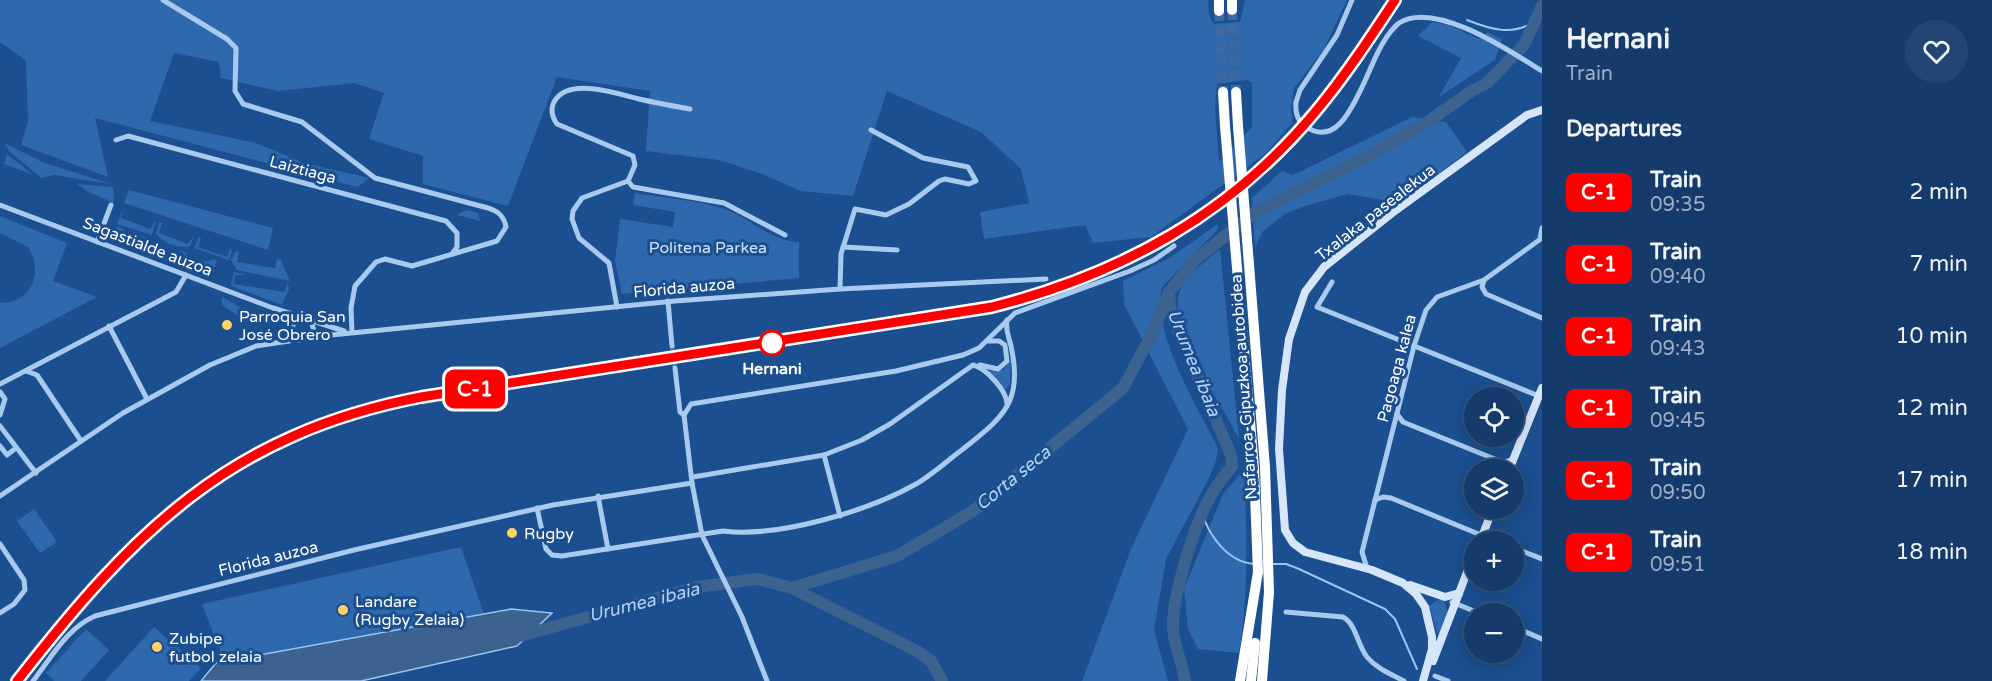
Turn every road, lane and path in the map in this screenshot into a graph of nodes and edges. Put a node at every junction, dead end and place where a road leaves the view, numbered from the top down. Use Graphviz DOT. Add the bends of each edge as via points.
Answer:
graph roads {
  1 [pos="163,0"];
  2 [pos="1352,0"];
  3 [pos="1542,71"];
  4 [pos="1223,92"];
  5 [pos="1236,92"];
  6 [pos="690,109"];
  7 [pos="1542,111"];
  8 [pos="871,130"];
  9 [pos="116,140"];
  10 [pos="628,181"];
  11 [pos="0,205"];
  12 [pos="111,205"];
  13 [pos="1542,228"];
  14 [pos="785,235"];
  15 [pos="1541,238"];
  16 [pos="98,242"];
  17 [pos="1174,246"];
  18 [pos="843,247"];
  19 [pos="897,250"];
  20 [pos="452,254"];
  21 [pos="186,275"];
  22 [pos="1046,279"];
  23 [pos="1484,280"];
  24 [pos="1332,282"];
  25 [pos="840,289"];
  26 [pos="668,301"];
  27 [pos="617,307"];
  28 [pos="286,313"];
  29 [pos="300,318"];
  30 [pos="1007,318"];
  31 [pos="1542,318"];
  32 [pos="310,321"];
  33 [pos="293,324"];
  34 [pos="109,327"];
  35 [pos="997,331"];
  36 [pos="292,332"];
  37 [pos="352,332"];
  38 [pos="311,337"];
  39 [pos="1009,339"];
  40 [pos="299,340"];
  41 [pos="283,341"];
  42 [pos="999,341"];
  43 [pos="986,342"];
  44 [pos="672,346"];
  45 [pos="1414,346"];
  46 [pos="39,363"];
  47 [pos="973,365"];
  48 [pos="675,368"];
  49 [pos="24,371"];
  50 [pos="34,373"];
  51 [pos="0,384"];
  52 [pos="1542,388"];
  53 [pos="0,392"];
  54 [pos="678,392"];
  55 [pos="1539,396"];
  56 [pos="147,399"];
  57 [pos="691,404"];
  58 [pos="1007,406"];
  59 [pos="0,414"];
  60 [pos="1397,414"];
  61 [pos="684,416"];
  62 [pos="0,426"];
  63 [pos="81,441"];
  64 [pos="0,446"];
  65 [pos="16,448"];
  66 [pos="824,455"];
  67 [pos="1495,459"];
  68 [pos="1513,459"];
  69 [pos="36,472"];
  70 [pos="692,480"];
  71 [pos="0,496"];
  72 [pos="598,496"];
  73 [pos="1376,500"];
  74 [pos="537,508"];
  75 [pos="840,516"];
  76 [pos="1465,531"];
  77 [pos="702,535"];
  78 [pos="0,544"];
  79 [pos="608,549"];
  80 [pos="1524,552"];
  81 [pos="1542,559"];
  82 [pos="1367,568"];
  83 [pos="1464,580"];
  84 [pos="1403,583"];
  85 [pos="1260,593"];
  86 [pos="1449,601"];
  87 [pos="1425,607"];
  88 [pos="1464,607"];
  89 [pos="1286,612"];
  90 [pos="0,614"];
  91 [pos="1268,620"];
  92 [pos="1524,631"];
  93 [pos="1542,639"];
  94 [pos="1435,676"];
  95 [pos="33,681"];
  96 [pos="767,681"];
  97 [pos="1240,681"];
  98 [pos="1251,681"];
  99 [pos="1262,681"];
  100 [pos="1269,681"];
  101 [pos="1404,681"];
  102 [pos="1423,681"];
  103 [pos="1448,681"];
  1 -- 20 [label="street" via="236,48 235,91 243,104 302,122 375,178 488,208 501,216 506,227 497,241"];
  2 -- 3 [label="street, bridge" via="1337,35 1296,102 1302,124 1316,131 1325,132 1344,120 1388,36 1409,18 1438,17 1476,32"];
  4 -- 85 [label="highway, Nafarroa-Gipuzkoa autobidea, bridge" via="1254,469"];
  5 -- 85 [label="highway, Nafarroa-Gipuzkoa autobidea, bridge" via="1265,467"];
  6 -- 10 [label="street" via="605,89 560,94 552,111 557,124 633,156 635,165"];
  7 -- 82 [label="main road, Txalaka pasealekua" via="1527,115 1324,267 1305,292 1294,318 1282,390 1280,449 1285,530 1305,552"];
  8 -- 18 [label="street" via="923,158 968,167 976,181 939,181 909,204 886,215 855,209"];
  9 -- 20 [label="street, Laiztiaga" via="128,136 446,221 457,233 457,247"];
  10 -- 14 [label="street" via="633,187 724,203"];
  10 -- 27 [label="street" via="582,198 572,219 579,237 609,263"];
  11 -- 16 [label="street, Sagastialde auzoa"];
  12 -- 16 [label="street"];
  13 -- 15 [label="street"];
  15 -- 23 [label="street, Pagoaga kalea"];
  16 -- 21 [label="street, Sagastialde auzoa"];
  17 -- 30 [label="street" via="1130,271"];
  18 -- 19 [label="street"];
  18 -- 25 [label="street"];
  20 -- 37 [label="street" via="412,266 385,259 375,262 356,286 351,308"];
  21 -- 28 [label="street, Sagastialde auzoa"];
  21 -- 34 [label="street" via="176,292"];
  22 -- 25 [label="street, Florida auzoa"];
  23 -- 31 [label="street" via="1486,294"];
  23 -- 45 [label="street, Pagoaga kalea" via="1431,302"];
  24 -- 45 [label="street" via="1317,307"];
  25 -- 26 [label="street, Florida auzoa"];
  26 -- 27 [label="street, Florida auzoa"];
  26 -- 44 [label="street, Florida auzoa"];
  27 -- 37 [label="street, Florida auzoa"];
  28 -- 29 [label="street, Sagastialde auzoa"];
  28 -- 33 [label="street"];
  29 -- 32 [label="street"];
  29 -- 33 [label="street"];
  30 -- 35 [label="street"];
  30 -- 39 [label="street"];
  32 -- 37 [label="street, Florida auzoa"];
  32 -- 38 [label="street" via="314,328"];
  33 -- 36 [label="street"];
  34 -- 46 [label="street"];
  34 -- 56 [label="street"];
  35 -- 39 [label="street"];
  35 -- 42 [label="street"];
  35 -- 43 [label="street"];
  36 -- 40 [label="street"];
  36 -- 41 [label="street"];
  37 -- 38 [label="street, Florida auzoa"];
  38 -- 40 [label="street"];
  39 -- 58 [label="street" via="1015,372"];
  40 -- 41 [label="street"];
  41 -- 56 [label="street" via="236,353"];
  42 -- 43 [label="street"];
  42 -- 47 [label="street" via="1007,348 1007,361 1002,367"];
  43 -- 57 [label="street" via="963,355 896,371"];
  45 -- 55 [label="street"];
  45 -- 60 [label="street, Pagoaga kalea"];
  46 -- 49 [label="street"];
  46 -- 50 [label="street"];
  47 -- 58 [label="street" via="983,369 1004,394"];
  47 -- 66 [label="street, Florida auzoa" via="890,424"];
  48 -- 54 [label="street"];
  49 -- 50 [label="street"];
  49 -- 51 [label="street"];
  50 -- 63 [label="street"];
  52 -- 55 [label="main road"];
  53 -- 59 [label="street" via="4,399"];
  54 -- 57 [label="street"];
  54 -- 61 [label="street"];
  55 -- 68 [label="main road"];
  56 -- 63 [label="street"];
  57 -- 61 [label="street"];
  58 -- 75 [label="street" via="978,437 917,483"];
  60 -- 67 [label="street" via="1403,422"];
  60 -- 73 [label="street, Pagoaga kalea"];
  61 -- 70 [label="street"];
  62 -- 65 [label="street"];
  63 -- 69 [label="street"];
  64 -- 65 [label="street" via="7,455"];
  65 -- 69 [label="street"];
  66 -- 70 [label="street, Florida auzoa"];
  66 -- 75 [label="street"];
  69 -- 71 [label="street"];
  70 -- 72 [label="street, Florida auzoa"];
  70 -- 77 [label="street"];
  72 -- 74 [label="street, Florida auzoa"];
  72 -- 79 [label="street"];
  73 -- 76 [label="street" via="1391,498"];
  73 -- 82 [label="street, Pagoaga kalea" via="1362,552"];
  74 -- 79 [label="street" via="546,549 552,555"];
  74 -- 95 [label="street, Florida auzoa" via="95,616 72,631"];
  75 -- 77 [label="street" via="768,529"];
  77 -- 79 [label="street"];
  77 -- 96 [label="street"];
  78 -- 90 [label="street" via="24,580 25,590"];
  80 -- 81 [label="street"];
  82 -- 84 [label="main road, Txalaka pasealekua"];
  83 -- 86 [label="main road" via="1459,593"];
  84 -- 86 [label="main road"];
  84 -- 87 [label="main road, Txalaka pasealekua"];
  85 -- 91 [label="highway, Nafarroa-Gipuzkoa autobidea"];
  85 -- 97 [label="highway"];
  85 -- 98 [label="highway, Nafarroa-Gipuzkoa autobidea"];
  86 -- 87 [label="main road" via="1429,600"];
  86 -- 88 [label="street"];
  86 -- 102 [label="main road"];
  87 -- 102 [label="main road, Txalaka pasealekua" via="1432,646"];
  89 -- 101 [label="street" via="1349,621 1366,656"];
  91 -- 99 [label="highway, Nafarroa-Gipuzkoa autobidea"];
  91 -- 100 [label="highway"];
  92 -- 93 [label="street"];
  94 -- 103 [label="street"];
}
